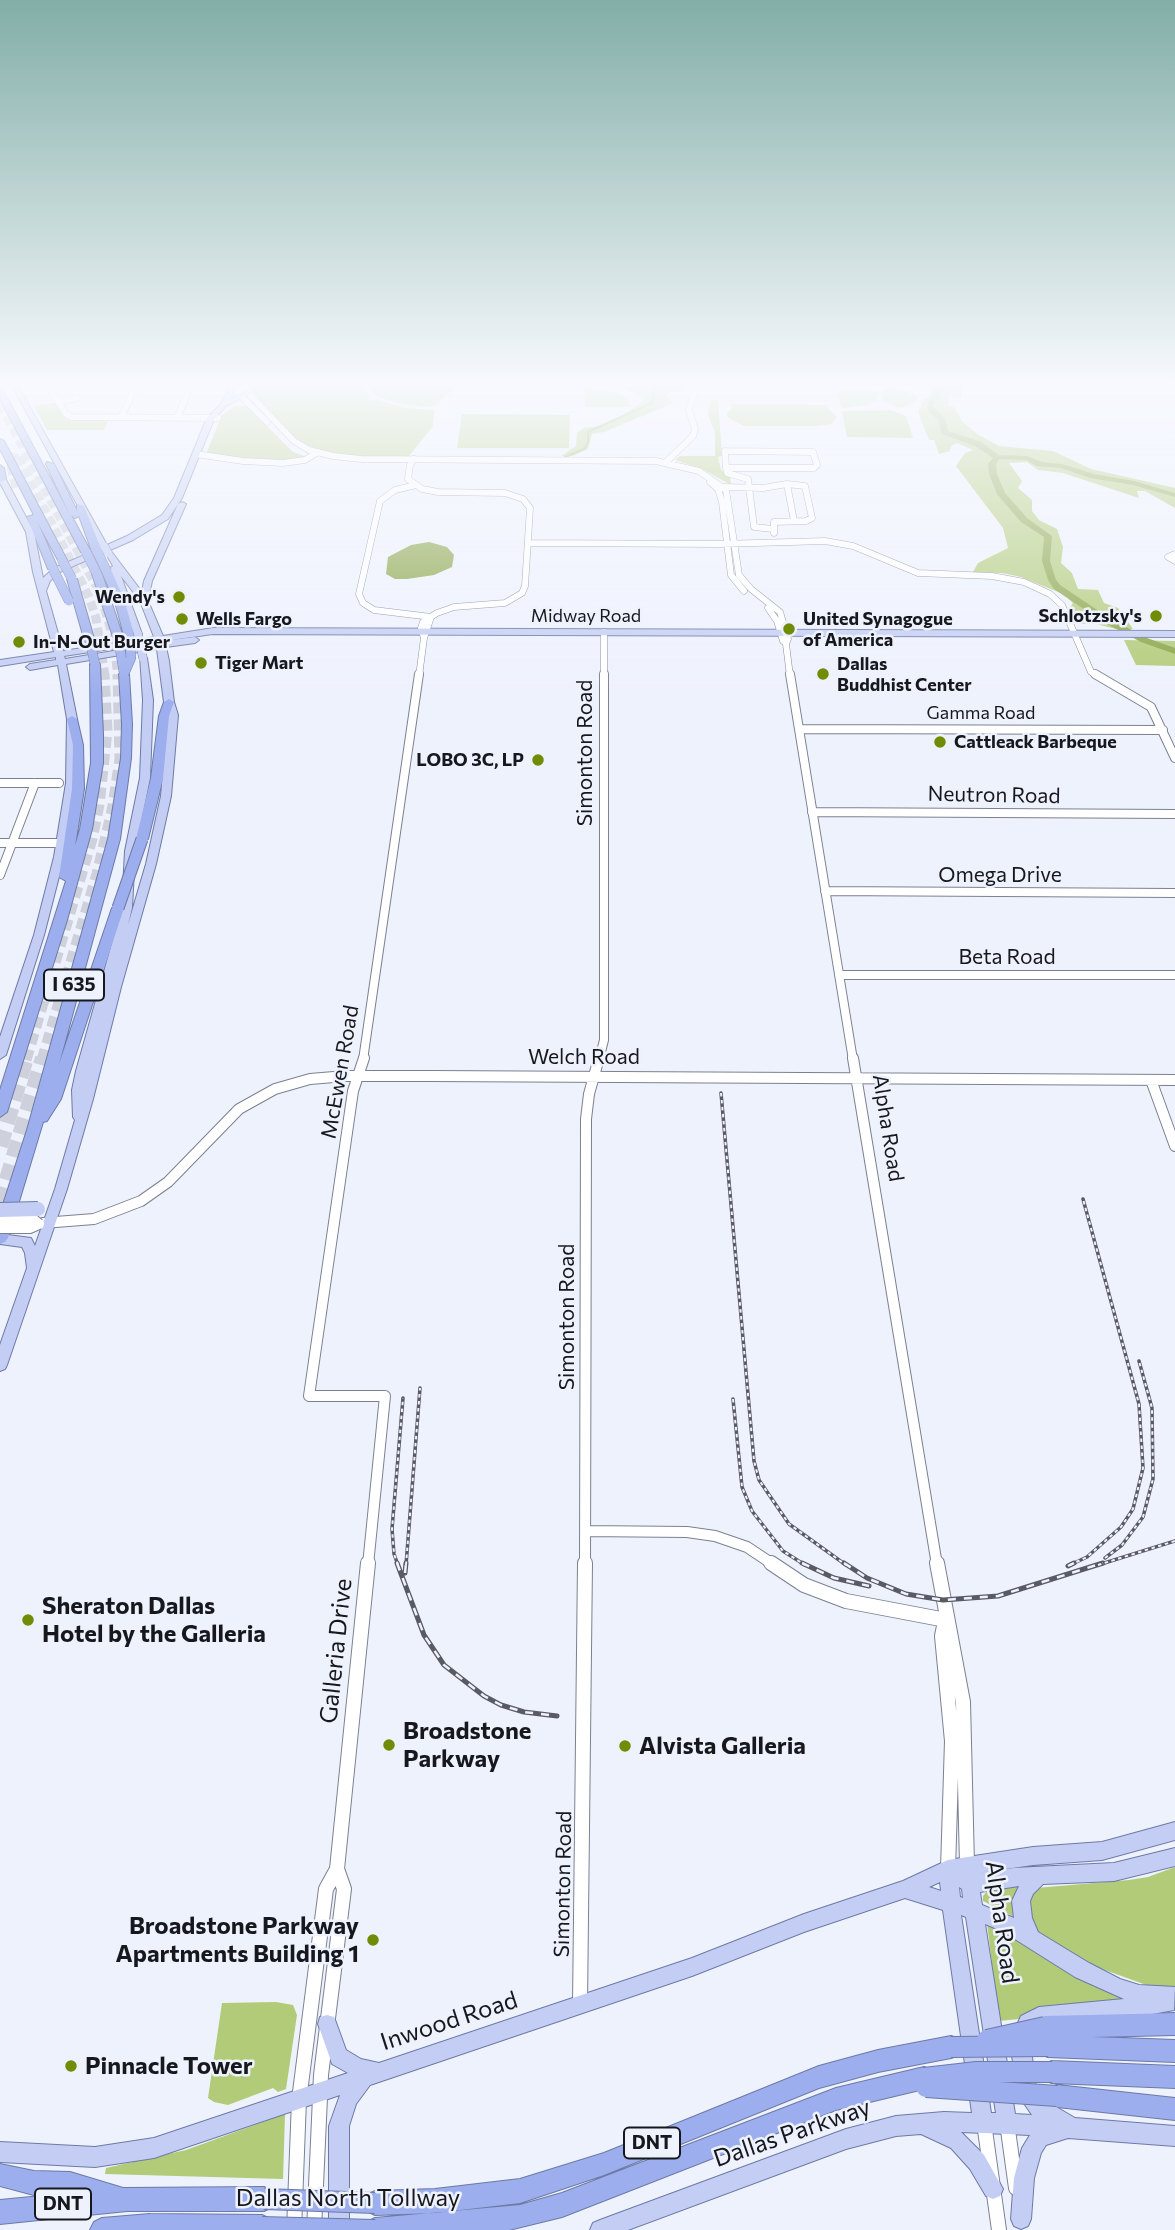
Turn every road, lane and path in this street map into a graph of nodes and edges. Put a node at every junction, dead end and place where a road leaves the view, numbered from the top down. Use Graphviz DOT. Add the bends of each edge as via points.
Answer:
graph roads {
  1 [pos="7,488"];
  2 [pos="25,488"];
  3 [pos="55,488"];
  4 [pos="69,488"];
  5 [pos="185,488"];
  6 [pos="405,488"];
  7 [pos="424,488"];
  8 [pos="714,488"];
  9 [pos="748,488"];
  10 [pos="750,488"];
  11 [pos="788,488"];
  12 [pos="805,488"];
  13 [pos="725,489"];
  14 [pos="17,491"];
  15 [pos="180,501"];
  16 [pos="80,506"];
  17 [pos="794,521"];
  18 [pos="155,524"];
  19 [pos="773,529"];
  20 [pos="169,531"];
  21 [pos="130,538"];
  22 [pos="771,541"];
  23 [pos="155,542"];
  24 [pos="528,542"];
  25 [pos="731,542"];
  26 [pos="100,550"];
  27 [pos="43,590"];
  28 [pos="144,601"];
  29 [pos="431,617"];
  30 [pos="154,624"];
  31 [pos="87,630"];
  32 [pos="425,634"];
  33 [pos="128,635"];
  34 [pos="604,635"];
  35 [pos="1076,636"];
  36 [pos="784,637"];
  37 [pos="1173,638"];
  38 [pos="1127,640"];
  39 [pos="160,642"];
  40 [pos="60,653"];
  41 [pos="40,658"];
  42 [pos="165,661"];
  43 [pos="25,664"];
  44 [pos="0,667"];
  45 [pos="65,675"];
  46 [pos="169,702"];
  47 [pos="72,719"];
  48 [pos="799,729"];
  49 [pos="1163,730"];
  50 [pos="1175,758"];
  51 [pos="0,783"];
  52 [pos="35,783"];
  53 [pos="59,783"];
  54 [pos="812,812"];
  55 [pos="1175,814"];
  56 [pos="0,843"];
  57 [pos="11,843"];
  58 [pos="62,843"];
  59 [pos="0,875"];
  60 [pos="69,890"];
  61 [pos="825,891"];
  62 [pos="1175,893"];
  63 [pos="839,975"];
  64 [pos="1175,975"];
  65 [pos="0,1055"];
  66 [pos="357,1076"];
  67 [pos="595,1076"];
  68 [pos="856,1078"];
  69 [pos="1151,1080"];
  70 [pos="1175,1080"];
  71 [pos="0,1112"];
  72 [pos="80,1121"];
  73 [pos="34,1130"];
  74 [pos="1175,1146"];
  75 [pos="61,1189"];
  76 [pos="0,1210"];
  77 [pos="0,1220"];
  78 [pos="45,1223"];
  79 [pos="0,1228"];
  80 [pos="0,1239"];
  81 [pos="33,1273"];
  82 [pos="0,1365"];
  83 [pos="381,1438"];
  84 [pos="585,1531"];
  85 [pos="946,1620"];
  86 [pos="957,1716"];
  87 [pos="1175,1831"];
  88 [pos="1175,1857"];
  89 [pos="958,1867"];
  90 [pos="337,1869"];
  91 [pos="1038,1877"];
  92 [pos="971,1885"];
  93 [pos="905,1889"];
  94 [pos="951,1903"];
  95 [pos="973,1910"];
  96 [pos="1030,1937"];
  97 [pos="1175,1998"];
  98 [pos="580,2004"];
  99 [pos="327,2024"];
  100 [pos="1175,2024"];
  101 [pos="1047,2037"];
  102 [pos="1175,2051"];
  103 [pos="371,2074"];
  104 [pos="1175,2077"];
  105 [pos="925,2082"];
  106 [pos="319,2093"];
  107 [pos="299,2100"];
  108 [pos="1175,2109"];
  109 [pos="984,2122"];
  110 [pos="1007,2123"];
  111 [pos="917,2124"];
  112 [pos="1073,2127"];
  113 [pos="1175,2136"];
  114 [pos="0,2152"];
  115 [pos="0,2175"];
  116 [pos="993,2189"];
  117 [pos="127,2199"];
  118 [pos="0,2211"];
  119 [pos="1021,2225"];
  120 [pos="144,2228"];
  121 [pos="102,2230"];
  122 [pos="294,2230"];
  123 [pos="314,2230"];
  124 [pos="339,2230"];
  125 [pos="375,2230"];
  126 [pos="600,2230"];
  127 [pos="999,2230"];
  1 -- 27 [label="main road" via="30,532"];
  2 -- 31 [label="highway, I 635, bridge" via="72,579"];
  3 -- 26 [label="highway, I 635" via="76,533"];
  4 -- 16 [label="main road"];
  5 -- 15 [label="main road"];
  6 -- 29 [label="street" via="380,501 359,594 374,610"];
  7 -- 24 [label="street" via="520,497 530,508"];
  8 -- 25 [label="street, Alpha Road" via="720,495"];
  9 -- 13 [label="street"];
  10 -- 19 [label="street" via="754,527"];
  11 -- 17 [label="street"];
  12 -- 17 [label="street" via="812,518"];
  13 -- 25 [label="street, Alpha Road"];
  14 -- 31 [label="highway, bridge"];
  15 -- 18 [label="main road"];
  15 -- 20 [label="main road"];
  16 -- 26 [label="highway"];
  17 -- 19 [label="street" via="775,522"];
  18 -- 20 [label="main road" via="157,530"];
  18 -- 21 [label="main road"];
  19 -- 22 [label="street"];
  20 -- 23 [label="main road"];
  21 -- 23 [label="main road"];
  21 -- 26 [label="main road"];
  22 -- 25 [label="street"];
  22 -- 35 [label="street" via="833,541 918,573 1024,582 1062,605"];
  23 -- 28 [label="main road"];
  24 -- 25 [label="street"];
  24 -- 29 [label="street" via="525,586 519,596 497,605 454,607"];
  25 -- 36 [label="street, Alpha Road" via="742,590 773,613"];
  26 -- 27 [label="main road" via="52,574"];
  26 -- 28 [label="main road"];
  26 -- 33 [label="main road"];
  26 -- 33 [label="highway, I 635, bridge" via="102,573"];
  27 -- 40 [label="main road"];
  28 -- 30 [label="main road"];
  29 -- 32 [label="street, McEwen Road"];
  30 -- 39 [label="main road"];
  30 -- 40 [label="main road" via="143,635"];
  31 -- 60 [label="highway, I 635, bridge" via="96,679 97,763"];
  32 -- 34 [label="main road, Midway Road"];
  32 -- 39 [label="main road, Midway Road" via="247,635"];
  32 -- 66 [label="street, McEwen Road" via="364,1057"];
  33 -- 72 [label="main road, bridge" via="143,659 148,700 145,778 131,850 127,908 78,1090"];
  33 -- 73 [label="highway, I 635, bridge" via="126,758 114,839"];
  34 -- 36 [label="main road, Midway Road"];
  34 -- 67 [label="street, Simonton Road" via="604,1040"];
  35 -- 36 [label="main road, Midway Road"];
  35 -- 37 [label="main road, Midway Road" via="1159,634"];
  35 -- 38 [label="main road, Midway Road"];
  35 -- 49 [label="street" via="1091,671 1146,703"];
  36 -- 48 [label="street, Alpha Road"];
  37 -- 38 [label="main road, Midway Road"];
  39 -- 40 [label="main road, Midway Road"];
  39 -- 42 [label="main road"];
  40 -- 41 [label="main road, Midway Road"];
  40 -- 43 [label="main road, Midway Road"];
  40 -- 45 [label="main road"];
  41 -- 43 [label="main road, Midway Road"];
  42 -- 45 [label="main road" via="139,654 80,664"];
  42 -- 46 [label="main road"];
  43 -- 44 [label="main road, Midway Road"];
  43 -- 45 [label="main road"];
  45 -- 47 [label="main road"];
  46 -- 72 [label="main road" via="173,715 169,766 157,838"];
  46 -- 73 [label="highway, bridge" via="142,839 54,1099"];
  47 -- 58 [label="main road" via="71,783"];
  47 -- 60 [label="highway" via="79,768 65,875"];
  48 -- 49 [label="street, Gamma Road"];
  48 -- 54 [label="street, Alpha Road"];
  49 -- 50 [label="street"];
  51 -- 52 [label="street"];
  52 -- 53 [label="street"];
  52 -- 57 [label="street"];
  54 -- 55 [label="street, Neutron Road"];
  54 -- 61 [label="street, Alpha Road"];
  56 -- 57 [label="street"];
  57 -- 58 [label="street"];
  57 -- 59 [label="street"];
  58 -- 65 [label="main road" via="39,935"];
  60 -- 71 [label="highway, I 635"];
  61 -- 62 [label="street, Omega Drive"];
  61 -- 63 [label="street, Alpha Road"];
  63 -- 64 [label="street, Beta Road"];
  63 -- 68 [label="street, Alpha Road"];
  66 -- 67 [label="street, Welch Road"];
  66 -- 78 [label="street, Welch Road" via="310,1079 263,1094 230,1117 151,1195 94,1219"];
  66 -- 83 [label="street, McEwen Road" via="309,1396 385,1396"];
  67 -- 68 [label="street, Welch Road"];
  67 -- 84 [label="street, Simonton Road" via="586,1119"];
  68 -- 69 [label="street, Welch Road"];
  68 -- 85 [label="street, Alpha Road"];
  69 -- 70 [label="street, Welch Road"];
  69 -- 74 [label="street"];
  72 -- 75 [label="main road"];
  73 -- 80 [label="highway, I 635"];
  75 -- 76 [label="main road, bridge" via="38,1209"];
  75 -- 78 [label="main road"];
  77 -- 78 [label="street, Welch Road, bridge"];
  78 -- 79 [label="street, Welch Road, bridge"];
  78 -- 81 [label="main road"];
  80 -- 81 [label="main road" via="26,1242"];
  81 -- 82 [label="main road"];
  83 -- 90 [label="street, Galleria Drive"];
  84 -- 85 [label="street" via="715,1536 747,1547 804,1585 846,1601"];
  84 -- 98 [label="street, Simonton Road"];
  85 -- 86 [label="street, Alpha Road" via="942,1636"];
  86 -- 89 [label="street, Alpha Road"];
  86 -- 89 [label="street, Alpha Road" via="947,1848"];
  87 -- 89 [label="main road, Inwood Road" via="1102,1851"];
  88 -- 91 [label="main road" via="1114,1872"];
  89 -- 92 [label="main road, Alpha Road"];
  89 -- 93 [label="main road, Inwood Road"];
  89 -- 94 [label="main road, Alpha Road"];
  90 -- 99 [label="street, Galleria Drive" via="344,1889"];
  90 -- 107 [label="street, Galleria Drive" via="326,1889"];
  91 -- 92 [label="main road"];
  91 -- 96 [label="main road" via="1021,1901"];
  92 -- 95 [label="main road, Alpha Road"];
  93 -- 94 [label="main road"];
  93 -- 98 [label="main road, Inwood Road"];
  94 -- 95 [label="main road"];
  94 -- 109 [label="main road, Alpha Road"];
  95 -- 96 [label="main road"];
  95 -- 110 [label="main road, Alpha Road"];
  96 -- 97 [label="main road" via="1117,1987"];
  97 -- 112 [label="main road" via="1147,2006 1039,2016 1028,2023 1020,2040 1027,2093 1039,2108"];
  98 -- 103 [label="main road, Inwood Road"];
  99 -- 103 [label="main road" via="339,2057"];
  99 -- 106 [label="street, Galleria Drive"];
  100 -- 101 [label="highway"];
  101 -- 102 [label="highway, Dallas North Tollway / DNT"];
  101 -- 117 [label="highway, Dallas North Tollway / DNT, bridge" via="922,2052 820,2077 604,2164 520,2191 435,2202"];
  103 -- 106 [label="main road, Inwood Road"];
  103 -- 124 [label="main road" via="348,2099 339,2126"];
  104 -- 105 [label="highway, bridge" via="977,2072"];
  105 -- 108 [label="highway, bridge"];
  105 -- 125 [label="highway, Dallas North Tollway / DNT" via="895,2084 802,2112 520,2217"];
  106 -- 107 [label="main road, Inwood Road"];
  106 -- 123 [label="street, Galleria Drive"];
  107 -- 114 [label="main road, Inwood Road" via="146,2150 108,2156"];
  107 -- 122 [label="street, Galleria Drive"];
  109 -- 110 [label="main road, Dallas Parkway"];
  109 -- 111 [label="main road, Dallas Parkway"];
  109 -- 116 [label="street, Alpha Road"];
  110 -- 112 [label="main road, Dallas Parkway"];
  110 -- 119 [label="street, Alpha Road"];
  111 -- 116 [label="main road" via="958,2141"];
  111 -- 126 [label="main road, Dallas Parkway" via="846,2139"];
  112 -- 113 [label="main road, Dallas Parkway"];
  112 -- 119 [label="main road" via="1040,2137 1032,2148 1024,2178"];
  115 -- 117 [label="highway" via="34,2183 70,2184"];
  116 -- 127 [label="street, Alpha Road"];
  117 -- 118 [label="highway, Dallas North Tollway / DNT"];
  120 -- 121 [label="highway, Dallas North Tollway / DNT"];
  120 -- 125 [label="highway, Dallas North Tollway / DNT, bridge"];
}
